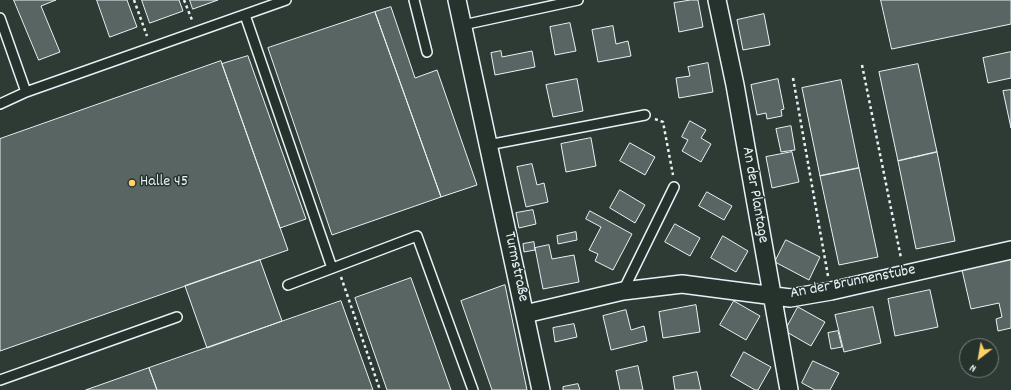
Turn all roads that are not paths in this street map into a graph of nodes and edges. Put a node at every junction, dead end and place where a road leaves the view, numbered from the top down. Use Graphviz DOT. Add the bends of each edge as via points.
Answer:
graph roads {
  1 [pos="286,0"];
  2 [pos="414,0"];
  3 [pos="457,0"];
  4 [pos="578,0"];
  5 [pos="717,0"];
  6 [pos="245,15"];
  7 [pos="0,18"];
  8 [pos="463,25"];
  9 [pos="427,52"];
  10 [pos="26,92"];
  11 [pos="0,104"];
  12 [pos="646,115"];
  13 [pos="488,145"];
  14 [pos="674,187"];
  15 [pos="1011,250"];
  16 [pos="335,267"];
  17 [pos="288,285"];
  18 [pos="623,291"];
  19 [pos="771,295"];
  20 [pos="525,314"];
  21 [pos="177,317"];
  22 [pos="0,380"];
  23 [pos="473,390"];
  24 [pos="541,390"];
  25 [pos="789,390"];
  1 -- 6 [label="lane"];
  2 -- 9 [label="lane"];
  3 -- 8 [label="street, Turmstraße"];
  4 -- 8 [label="lane"];
  5 -- 19 [label="street, An der Plantage" via="735,86"];
  6 -- 10 [label="lane"];
  6 -- 16 [label="lane"];
  7 -- 10 [label="lane"];
  8 -- 13 [label="street, Turmstraße"];
  10 -- 11 [label="lane"];
  12 -- 13 [label="lane"];
  13 -- 20 [label="street, Turmstraße"];
  14 -- 18 [label="lane"];
  15 -- 19 [label="street, An der Brunnenstube" via="831,291 790,298"];
  16 -- 17 [label="lane"];
  16 -- 23 [label="lane" via="417,236"];
  18 -- 19 [label="street, An der Brunnenstube" via="682,284"];
  18 -- 20 [label="street, An der Brunnenstube"];
  19 -- 25 [label="street, An der Plantage"];
  20 -- 24 [label="street, Turmstraße"];
  21 -- 22 [label="lane"];
}
